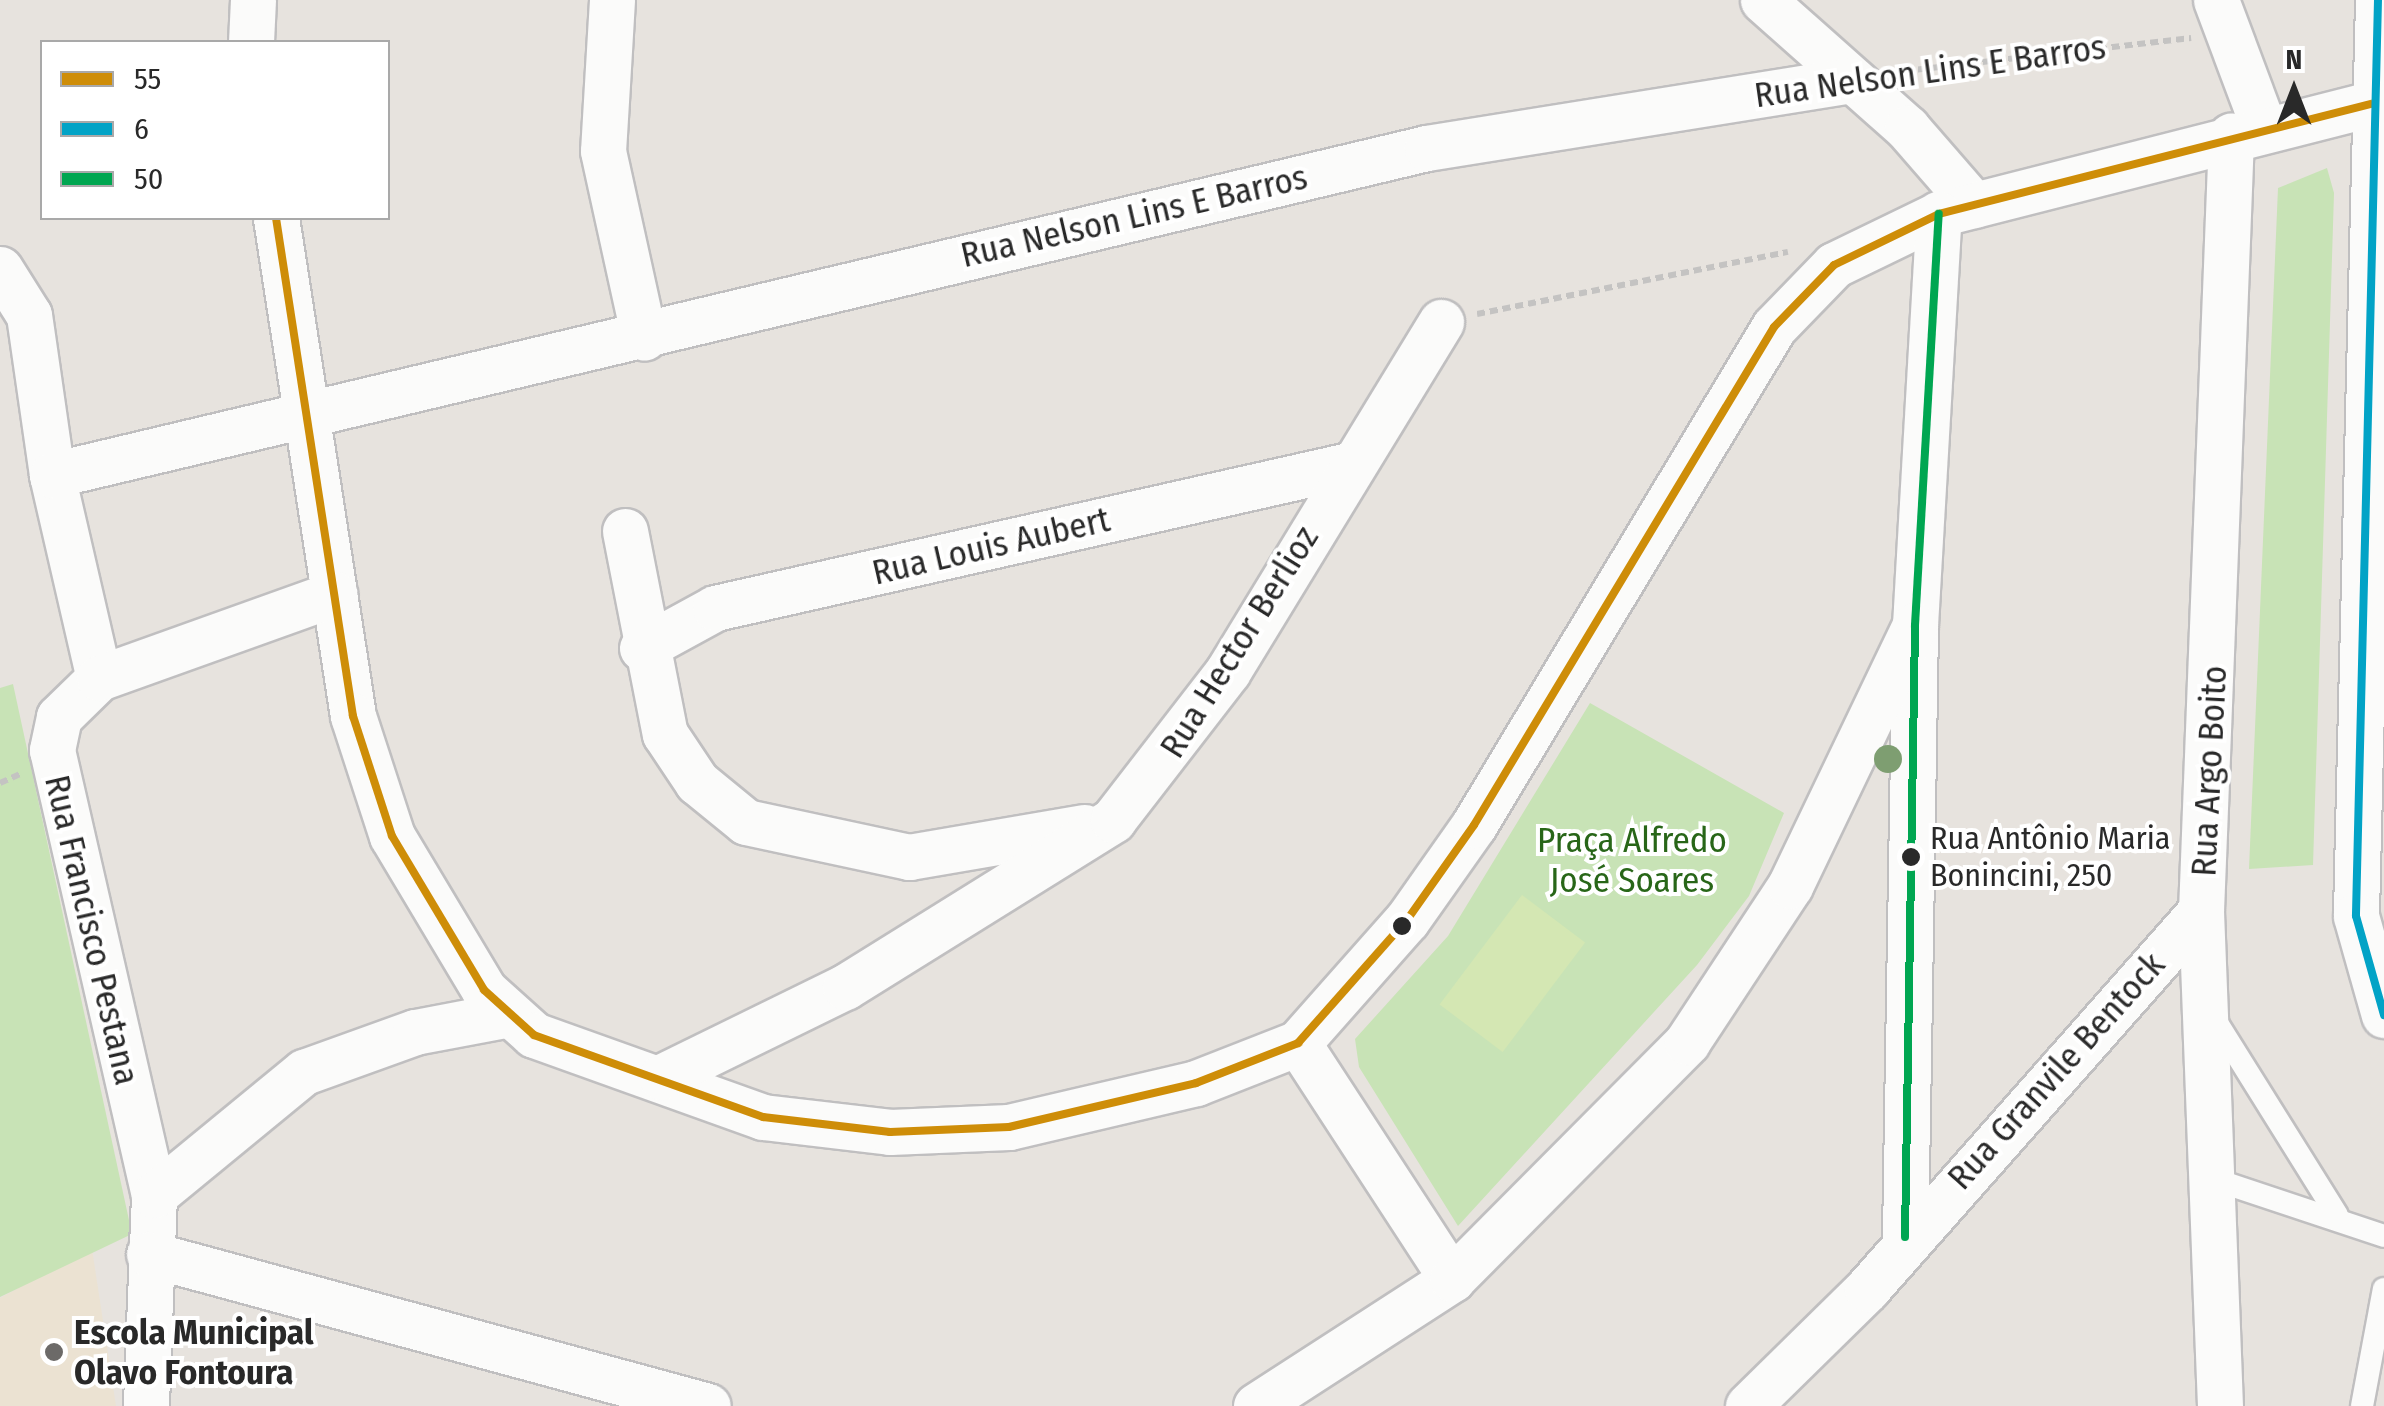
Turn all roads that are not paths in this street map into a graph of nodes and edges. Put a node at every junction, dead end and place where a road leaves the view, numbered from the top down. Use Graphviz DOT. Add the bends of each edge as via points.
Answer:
graph roads {
  1 [pos="253,0"];
  2 [pos="612,0"];
  3 [pos="1763,0"];
  4 [pos="2378,0"];
  5 [pos="2223,17"];
  6 [pos="251,40"];
  7 [pos="1850,80"];
  8 [pos="2371,104"];
  9 [pos="2247,131"];
  10 [pos="1956,210"];
  11 [pos="276,220"];
  12 [pos="0,269"];
  13 [pos="1442,322"];
  14 [pos="644,338"];
  15 [pos="310,410"];
  16 [pos="1348,465"];
  17 [pos="52,475"];
  18 [pos="625,531"];
  19 [pos="2374,538"];
  20 [pos="334,594"];
  21 [pos="1914,625"];
  22 [pos="642,648"];
  23 [pos="99,678"];
  24 [pos="1827,814"];
  25 [pos="1914,816"];
  26 [pos="1114,820"];
  27 [pos="2201,912"];
  28 [pos="2208,1008"];
  29 [pos="505,1015"];
  30 [pos="2384,1015"];
  31 [pos="1298,1044"];
  32 [pos="661,1076"];
  33 [pos="2212,1178"];
  34 [pos="154,1196"];
  35 [pos="2337,1216"];
  36 [pos="2384,1236"];
  37 [pos="1905,1237"];
  38 [pos="149,1254"];
  39 [pos="1452,1279"];
  40 [pos="2384,1290"];
  41 [pos="146,1406"];
  42 [pos="708,1406"];
  43 [pos="1256,1406"];
  44 [pos="1748,1406"];
  45 [pos="2220,1406"];
  46 [pos="2362,1406"];
  1 -- 6 [label="street"];
  2 -- 14 [label="street" via="603,151"];
  3 -- 7 [label="street"];
  4 -- 8 [label="street"];
  5 -- 9 [label="street"];
  7 -- 10 [label="street"];
  7 -- 14 [label="street, Rua Nelson Lins E Barros" via="1427,148"];
  8 -- 9 [label="street"];
  8 -- 19 [label="street"];
  9 -- 10 [label="street"];
  9 -- 27 [label="street, Rua Argo Boito"];
  10 -- 21 [label="street"];
  10 -- 31 [label="street" via="1886,233 1796,296 1671,487 1474,825 1408,920"];
  11 -- 15 [label="street"];
  12 -- 17 [label="street" via="29,315"];
  13 -- 16 [label="street, Rua Hector Berlioz"];
  14 -- 15 [label="street, Rua Nelson Lins E Barros"];
  15 -- 17 [label="street, Rua Nelson Lins E Barros"];
  15 -- 20 [label="street"];
  16 -- 22 [label="street, Rua Louis Aubert" via="715,608"];
  16 -- 26 [label="street, Rua Hector Berlioz" via="1228,671"];
  17 -- 23 [label="street"];
  18 -- 22 [label="street"];
  19 -- 30 [label="street" via="2356,916"];
  20 -- 23 [label="street"];
  20 -- 29 [label="street" via="353,716 380,804"];
  21 -- 24 [label="street"];
  21 -- 25 [label="street"];
  22 -- 26 [label="street" via="665,734 697,782 746,822 910,857"];
  23 -- 34 [label="street, Rua Francisco Pestana" via="59,717 52,750"];
  24 -- 25 [label="street" via="1874,781"];
  24 -- 39 [label="street" via="1758,943 1688,1042"];
  25 -- 37 [label="street"];
  26 -- 32 [label="street, Rua Hector Berlioz" via="846,986"];
  27 -- 28 [label="street, Rua Argo Boito"];
  27 -- 37 [label="street, Rua Granvile Bentock"];
  28 -- 33 [label="street, Rua Argo Boito"];
  28 -- 35 [label="lane"];
  29 -- 32 [label="street" via="597,1060"];
  29 -- 34 [label="street" via="415,1032 304,1072"];
  31 -- 32 [label="street" via="1196,1084 1008,1127 818,1128 714,1102"];
  31 -- 39 [label="street"];
  33 -- 35 [label="lane"];
  33 -- 45 [label="street, Rua Argo Boito"];
  34 -- 38 [label="street, Rua Francisco Pestana"];
  35 -- 36 [label="lane"];
  37 -- 44 [label="street, Rua Granvile Bentock" via="1867,1289"];
  38 -- 41 [label="street, Rua Francisco Pestana"];
  38 -- 42 [label="street"];
  39 -- 43 [label="street"];
  40 -- 46 [label="lane"];
}
